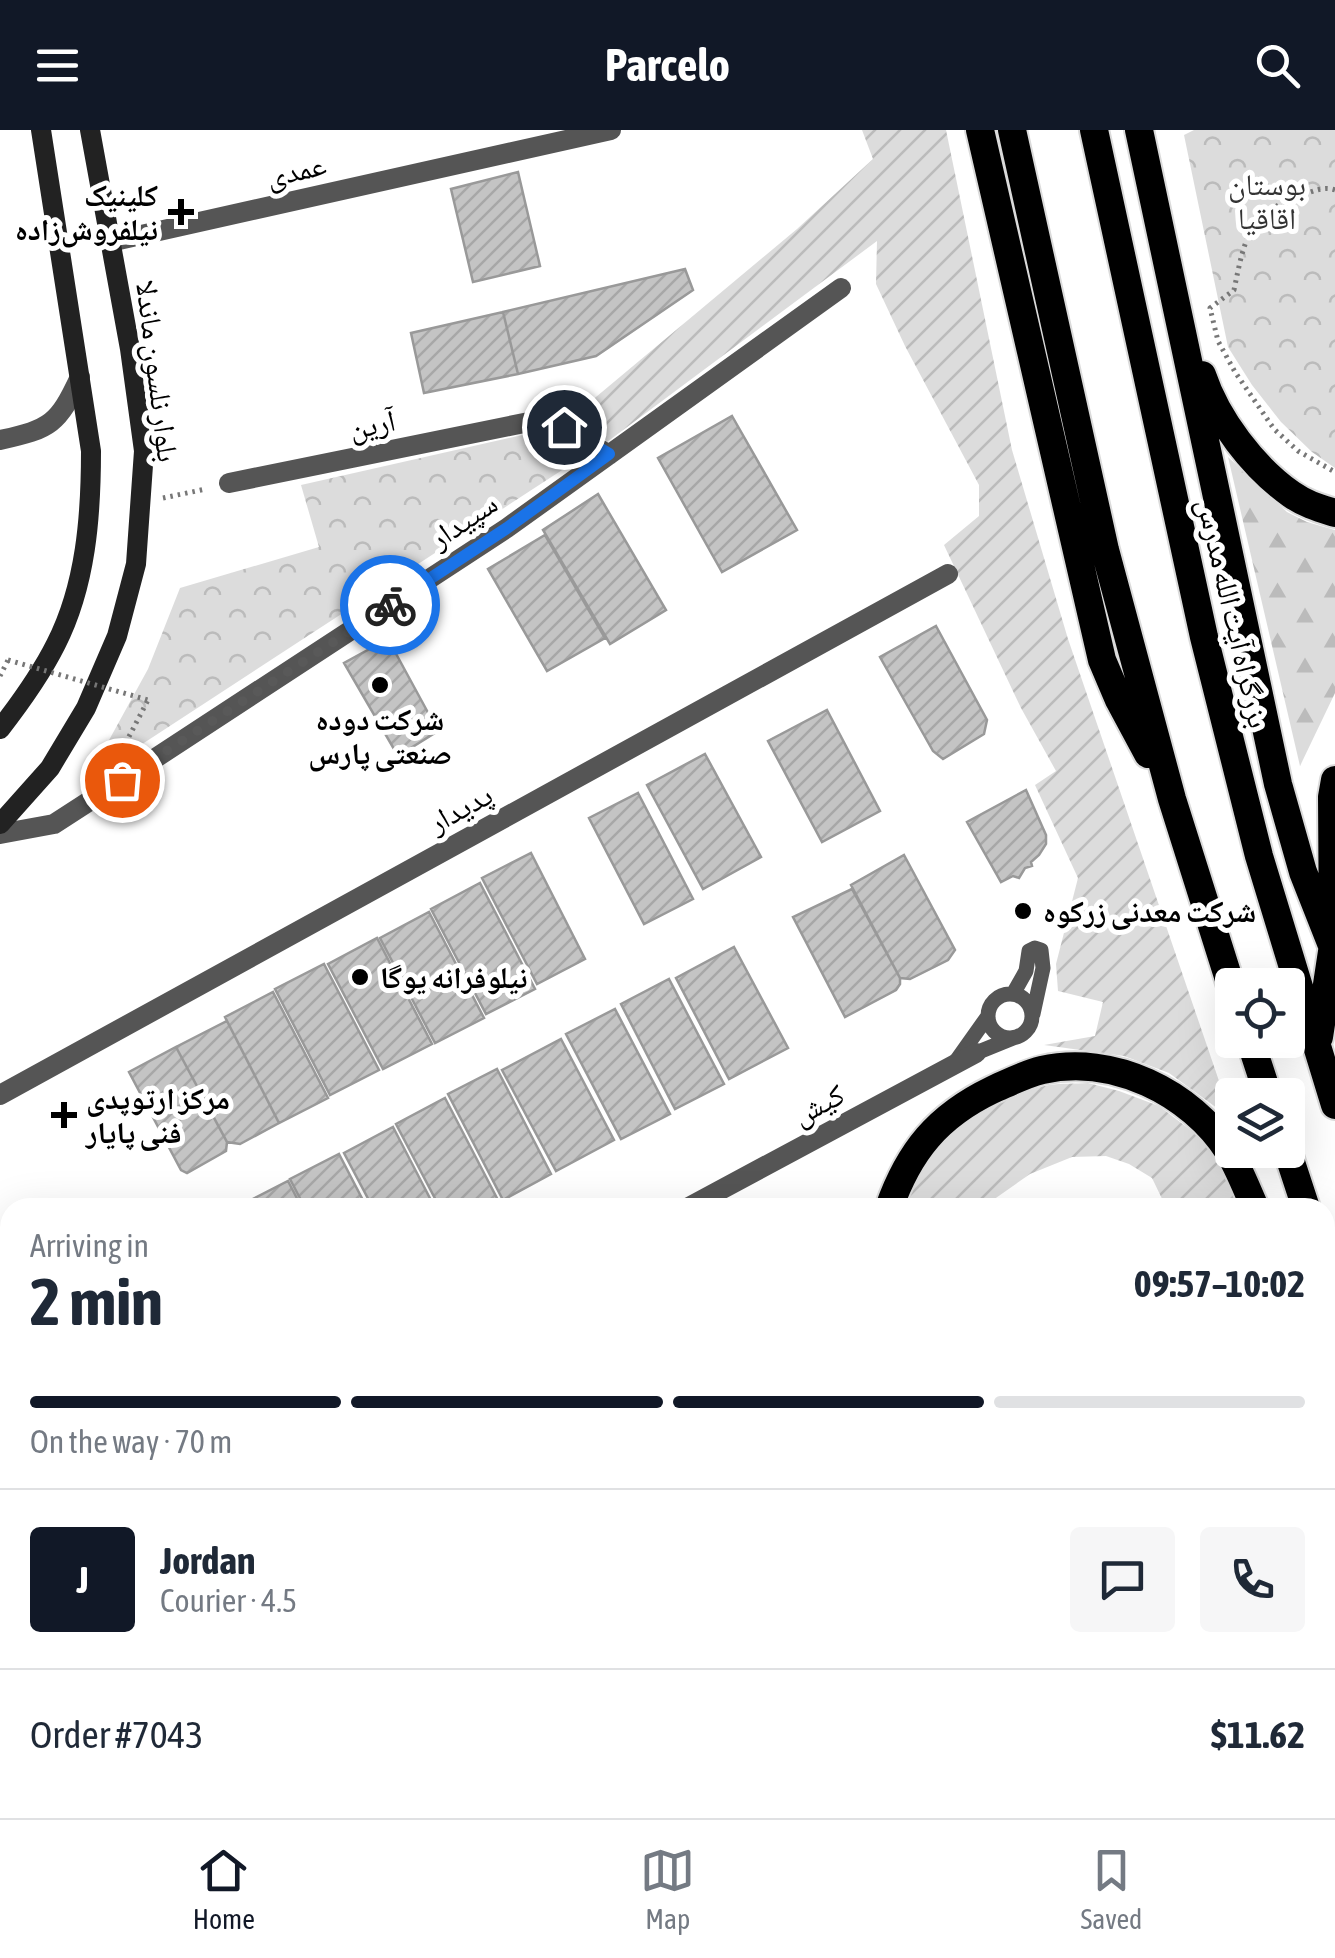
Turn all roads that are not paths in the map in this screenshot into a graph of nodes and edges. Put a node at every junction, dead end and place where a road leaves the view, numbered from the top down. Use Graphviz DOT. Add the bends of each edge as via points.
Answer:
graph roads {
  1 [pos="41,130"];
  2 [pos="90,130"];
  3 [pos="611,130"];
  4 [pos="980,130"];
  5 [pos="1012,130"];
  6 [pos="1094,130"];
  7 [pos="1139,130"];
  8 [pos="110,242"];
  9 [pos="1172,284"];
  10 [pos="841,288"];
  11 [pos="80,377"];
  12 [pos="0,440"];
  13 [pos="609,454"];
  14 [pos="229,484"];
  15 [pos="1335,513"];
  16 [pos="948,574"];
  17 [pos="0,729"];
  18 [pos="1335,780"];
  19 [pos="1172,799"];
  20 [pos="0,824"];
  21 [pos="0,834"];
  22 [pos="1334,949"];
  23 [pos="1226,968"];
  24 [pos="1012,994"];
  25 [pos="1034,1014"];
  26 [pos="988,1016"];
  27 [pos="1013,1038"];
  28 [pos="1317,1048"];
  29 [pos="976,1053"];
  30 [pos="953,1065"];
  31 [pos="0,1095"];
  32 [pos="1335,1105"];
  33 [pos="1293,1168"];
  34 [pos="706,1198"];
  35 [pos="892,1198"];
  36 [pos="1250,1198"];
  37 [pos="1303,1198"];
  1 -- 11 [label="main road"];
  2 -- 8 [label="main road, بلوار نلسون ماندلا"];
  3 -- 8 [label="street, عمدی"];
  4 -- 19 [label="highway" via="1102,660"];
  5 -- 19 [label="highway" via="1105,550"];
  6 -- 28 [label="highway, بزرگراه آیت الله مدرس" via="1204,636 1259,856"];
  7 -- 9 [label="highway"];
  8 -- 20 [label="main road, بلوار نلسون ماندلا" via="144,451 136,564 118,636 86,708 50,768"];
  9 -- 15 [label="highway" via="1205,383 1231,429 1292,495"];
  9 -- 22 [label="highway" via="1278,784"];
  10 -- 13 [label="street, سپیدار"];
  11 -- 12 [label="street" via="54,421"];
  11 -- 17 [label="main road" via="92,452 86,543 57,642"];
  13 -- 14 [label="street, آرین" via="564,427 534,421"];
  13 -- 21 [label="street, سپیدار" via="54,824"];
  16 -- 31 [label="street, پدیدار"];
  18 -- 22 [label="highway"];
  19 -- 23 [label="highway"];
  22 -- 28 [label="highway"];
  24 -- 25 [label="lane" via="1022,996"];
  24 -- 25 [label="lane" via="1030,951 1041,950"];
  24 -- 26 [label="lane" via="996,999"];
  25 -- 27 [label="lane" via="1026,1032"];
  26 -- 27 [label="lane" via="990,1028"];
  26 -- 30 [label="lane"];
  27 -- 29 [label="lane"];
  28 -- 32 [label="highway, بزرگراه آیت الله مدرس"];
  29 -- 30 [label="street, کیش"];
  30 -- 34 [label="street, کیش"];
  33 -- 37 [label="highway"];
  35 -- 36 [label="highway" via="913,1155 951,1115 1006,1084 1073,1066 1139,1079 1186,1106 1228,1151"];
}
